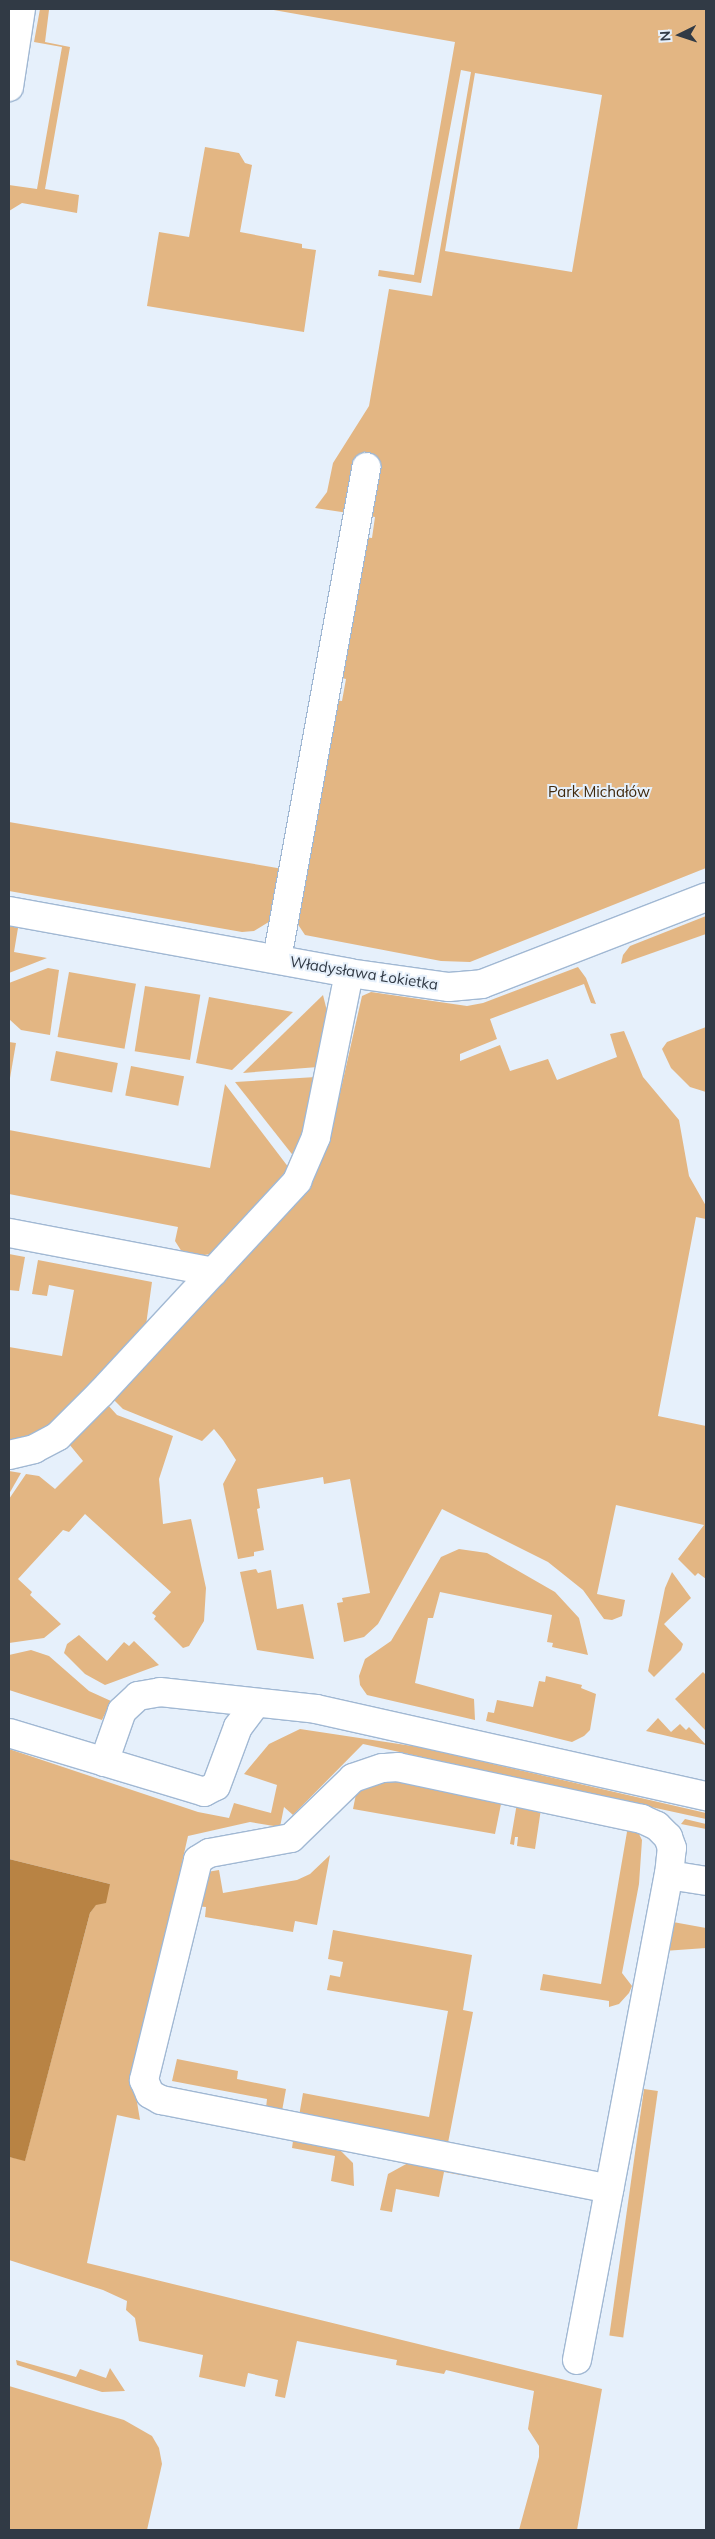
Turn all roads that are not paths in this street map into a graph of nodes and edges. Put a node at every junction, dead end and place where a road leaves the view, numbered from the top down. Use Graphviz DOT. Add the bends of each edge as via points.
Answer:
graph roads {
  1 [pos="22,9"];
  2 [pos="9,87"];
  3 [pos="366,468"];
  4 [pos="706,897"];
  5 [pos="9,910"];
  6 [pos="277,959"];
  7 [pos="349,973"];
  8 [pos="9,1233"];
  9 [pos="213,1272"];
  10 [pos="9,1455"];
  11 [pos="256,1702"];
  12 [pos="9,1734"];
  13 [pos="104,1762"];
  14 [pos="706,1796"];
  15 [pos="669,1875"];
  16 [pos="706,1881"];
  17 [pos="610,2189"];
  18 [pos="577,2360"];
  1 -- 2 [label="street"];
  3 -- 6 [label="street"];
  4 -- 7 [label="street, Władysława Łokietka" via="482,984 442,986"];
  5 -- 6 [label="street, Władysława Łokietka"];
  6 -- 7 [label="street, Władysława Łokietka"];
  7 -- 9 [label="street" via="320,1122 307,1161 283,1198"];
  8 -- 9 [label="street"];
  9 -- 10 [label="street" via="58,1436 34,1449"];
  11 -- 13 [label="street" via="160,1692 138,1696 122,1711"];
  11 -- 13 [label="street" via="238,1727 212,1790 204,1792"];
  11 -- 14 [label="street" via="316,1709"];
  12 -- 13 [label="street"];
  15 -- 16 [label="street"];
  15 -- 17 [label="street"];
  15 -- 17 [label="street" via="672,1848 668,1837 657,1826 642,1819 398,1768 366,1771 338,1790 292,1838 209,1853 198,1860 144,2080 150,2094 161,2100"];
  17 -- 18 [label="street"];
}
